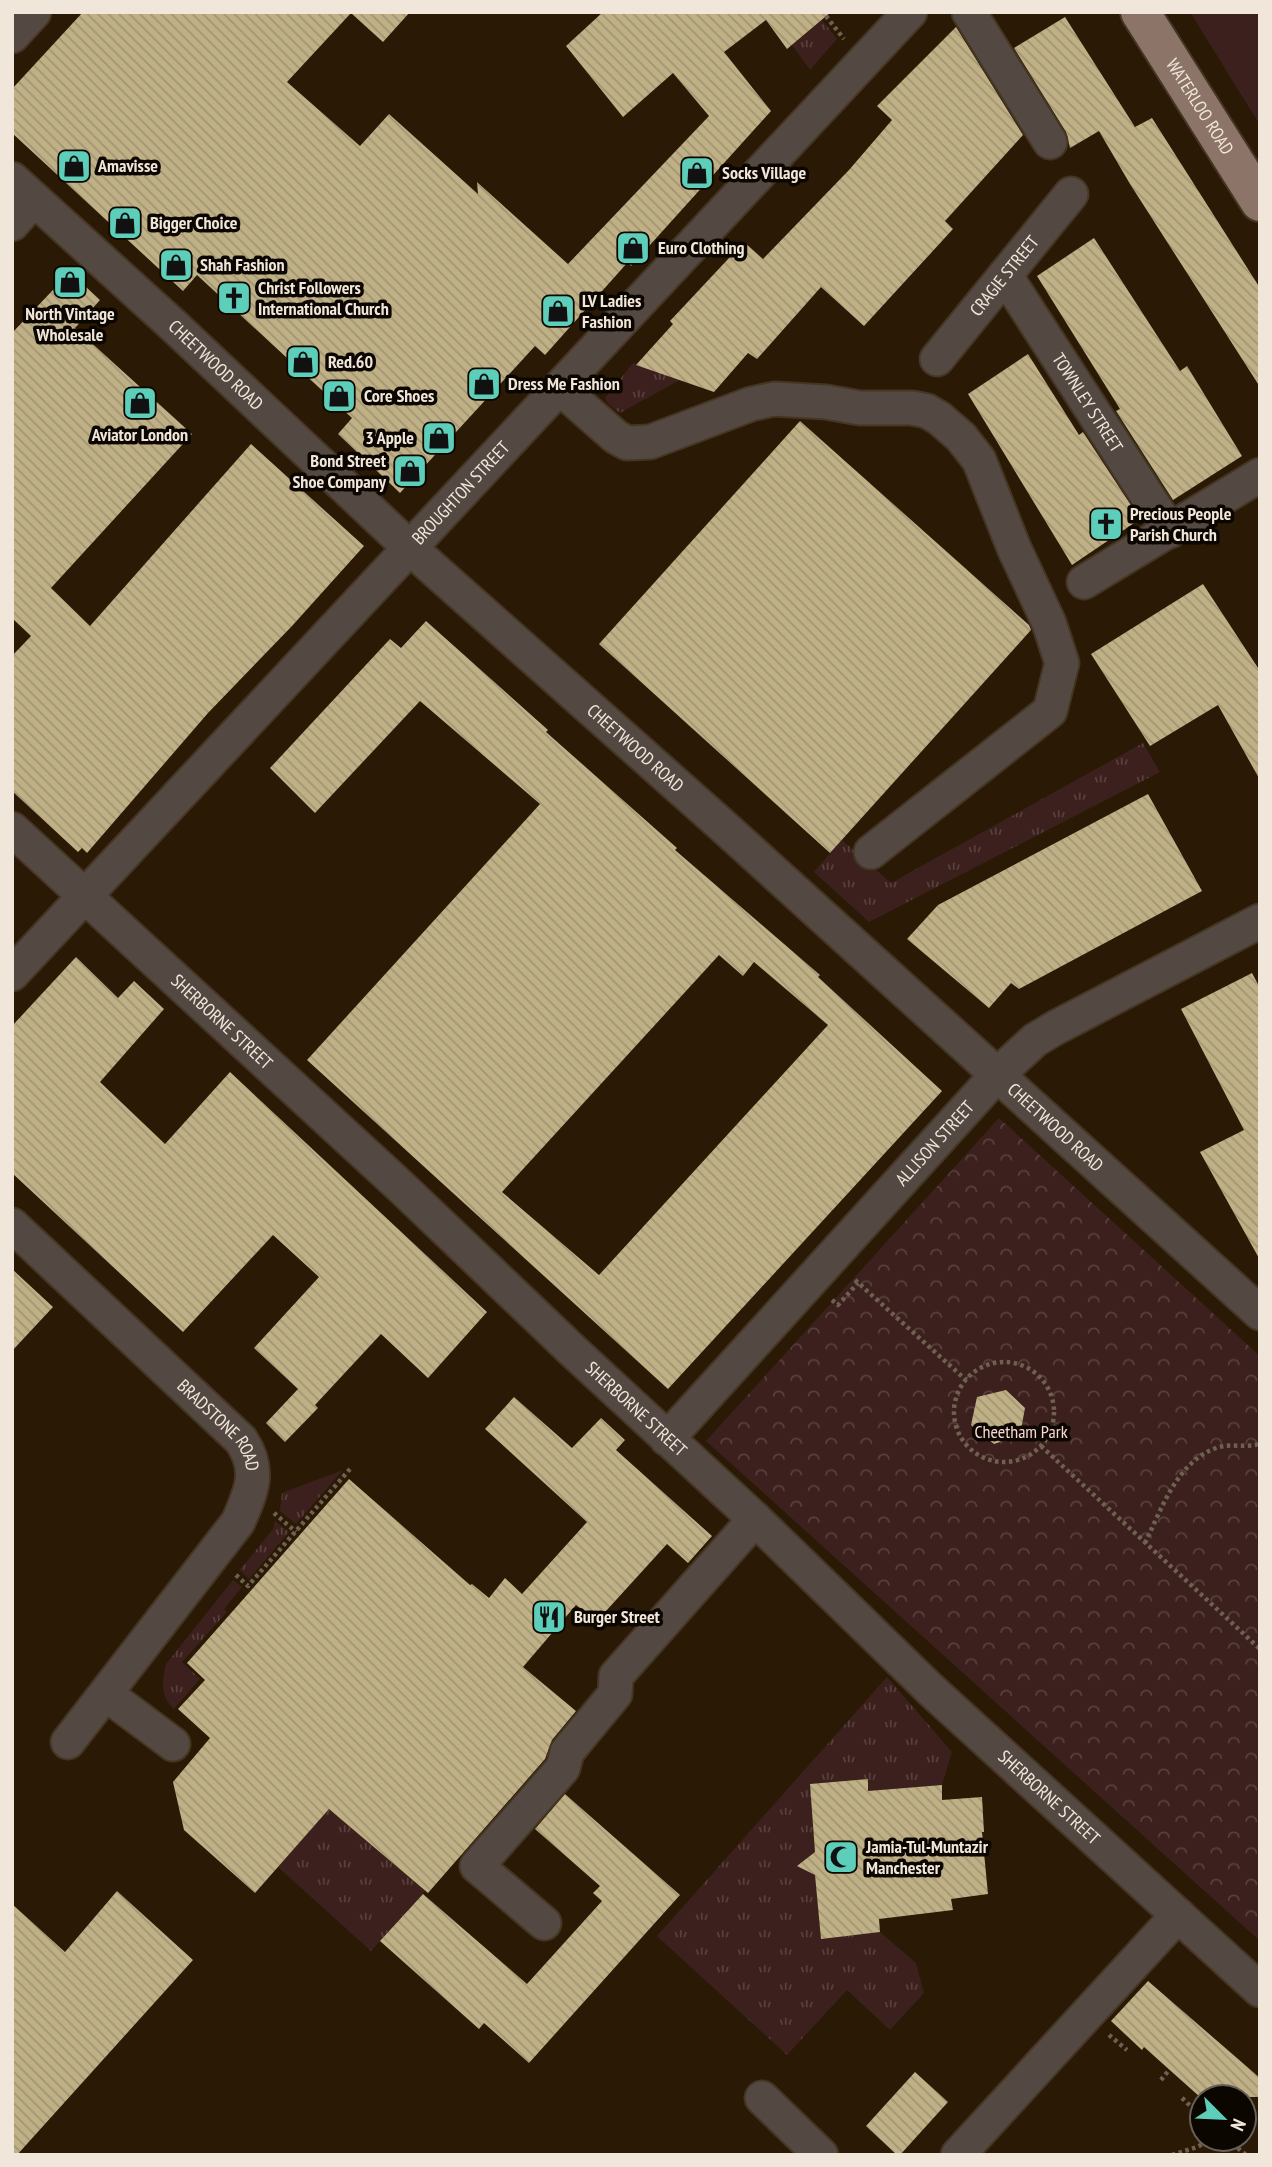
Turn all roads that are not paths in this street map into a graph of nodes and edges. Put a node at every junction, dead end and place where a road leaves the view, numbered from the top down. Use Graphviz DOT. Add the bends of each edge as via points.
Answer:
graph roads {
  1 [pos="34,12"];
  2 [pos="910,12"];
  3 [pos="969,12"];
  4 [pos="1140,12"];
  5 [pos="12,36"];
  6 [pos="1050,142"];
  7 [pos="23,189"];
  8 [pos="1071,194"];
  9 [pos="1260,202"];
  10 [pos="12,224"];
  11 [pos="1005,275"];
  12 [pos="937,359"];
  13 [pos="560,388"];
  14 [pos="1260,475"];
  15 [pos="1170,531"];
  16 [pos="411,549"];
  17 [pos="1084,582"];
  18 [pos="12,829"];
  19 [pos="871,852"];
  20 [pos="84,897"];
  21 [pos="1260,921"];
  22 [pos="12,974"];
  23 [pos="996,1076"];
  24 [pos="12,1225"];
  25 [pos="1260,1313"];
  26 [pos="667,1439"];
  27 [pos="755,1519"];
  28 [pos="106,1694"];
  29 [pos="68,1742"];
  30 [pos="173,1744"];
  31 [pos="1178,1915"];
  32 [pos="544,1923"];
  33 [pos="1260,1990"];
  34 [pos="762,2098"];
  35 [pos="821,2155"];
  36 [pos="958,2155"];
  1 -- 5 [label="street"];
  2 -- 13 [label="street, BROUGHTON STREET"];
  3 -- 6 [label="street"];
  4 -- 9 [label="main road, WATERLOO ROAD"];
  7 -- 10 [label="street"];
  7 -- 16 [label="street, CHEETWOOD ROAD"];
  8 -- 11 [label="street, CRAGIE STREET"];
  11 -- 12 [label="street, CRAGIE STREET"];
  11 -- 15 [label="street, TOWNLEY STREET"];
  13 -- 16 [label="street, BROUGHTON STREET"];
  13 -- 19 [label="street" via="627,443 650,442 774,399 927,411 961,438 979,460 1062,663 1050,711"];
  14 -- 15 [label="street"];
  15 -- 17 [label="street"];
  16 -- 20 [label="street, BROUGHTON STREET"];
  16 -- 23 [label="street, CHEETWOOD ROAD"];
  18 -- 20 [label="street, SHERBORNE STREET"];
  20 -- 22 [label="street, BROUGHTON STREET"];
  20 -- 26 [label="street, SHERBORNE STREET" via="399,1185"];
  21 -- 23 [label="street, ALLISON STREET" via="1055,1028"];
  23 -- 25 [label="street, CHEETWOOD ROAD"];
  23 -- 26 [label="street, ALLISON STREET"];
  24 -- 28 [label="street, BRADSTONE ROAD" via="241,1440 251,1456 253,1472 238,1522"];
  26 -- 27 [label="street, SHERBORNE STREET"];
  27 -- 31 [label="street, SHERBORNE STREET" via="930,1689"];
  27 -- 32 [label="street" via="615,1676 615,1694 567,1752 563,1768 477,1866"];
  28 -- 29 [label="street, BRADSTONE ROAD"];
  28 -- 30 [label="street"];
  31 -- 33 [label="street, SHERBORNE STREET"];
  31 -- 36 [label="street"];
  34 -- 35 [label="street"];
}
